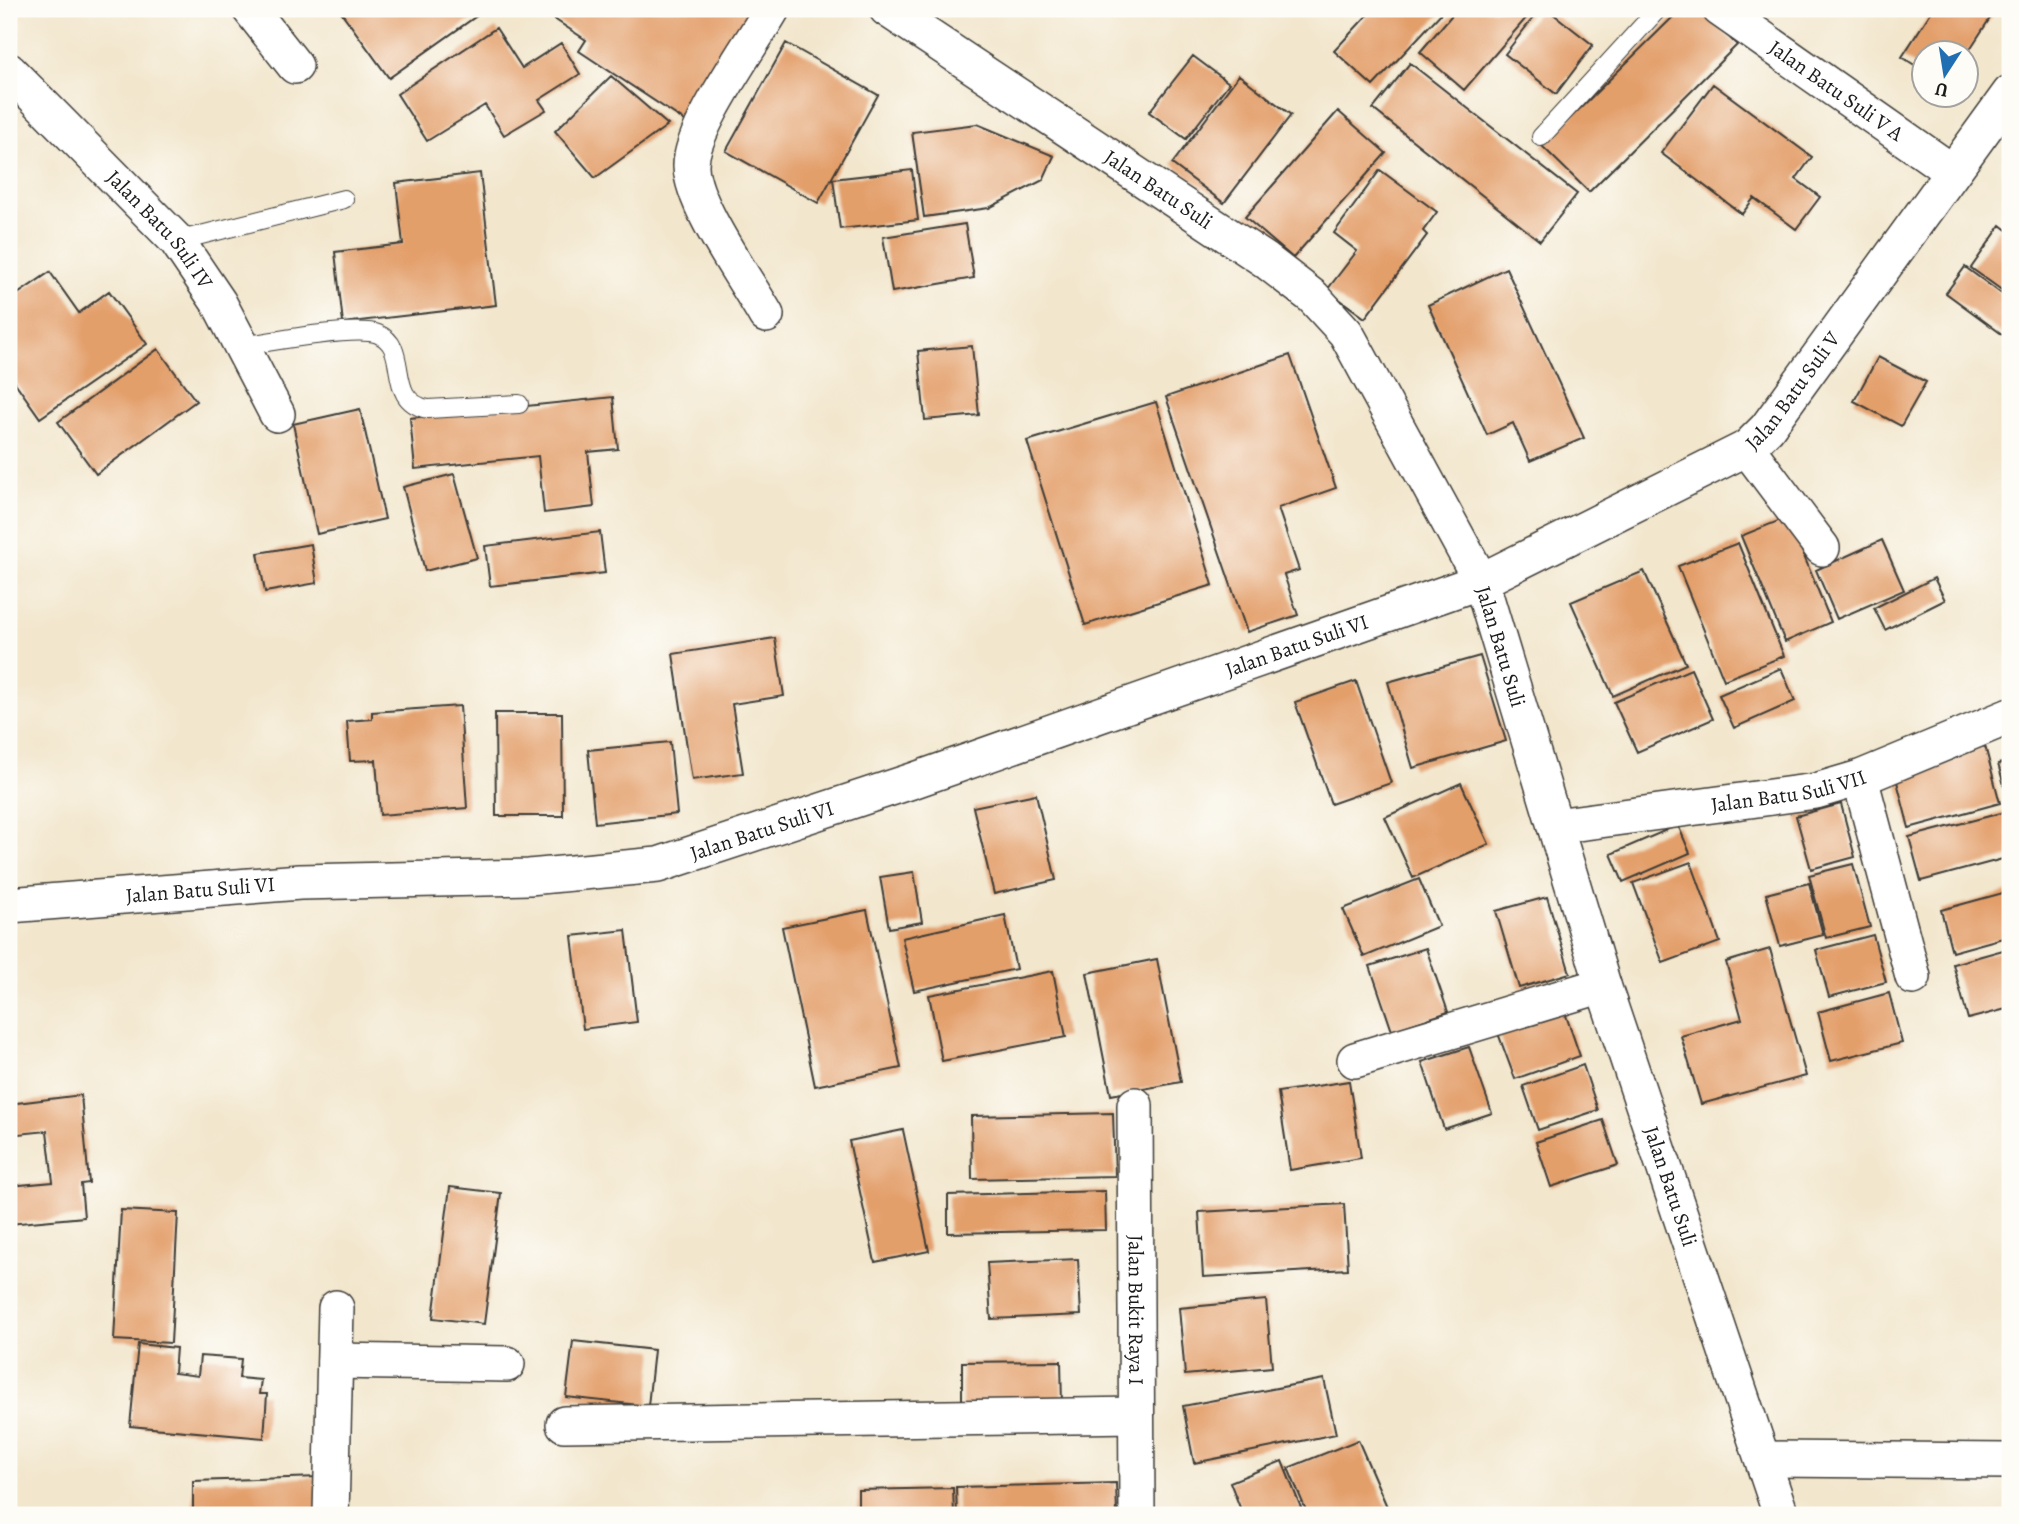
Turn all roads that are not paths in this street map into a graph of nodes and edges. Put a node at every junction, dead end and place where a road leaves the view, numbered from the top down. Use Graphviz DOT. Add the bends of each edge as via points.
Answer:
graph roads {
  1 [pos="250,9"];
  2 [pos="772,9"];
  3 [pos="887,9"];
  4 [pos="1658,9"];
  5 [pos="1720,9"];
  6 [pos="295,66"];
  7 [pos="9,71"];
  8 [pos="2010,93"];
  9 [pos="1541,138"];
  10 [pos="1951,171"];
  11 [pos="344,199"];
  12 [pos="177,241"];
  13 [pos="766,314"];
  14 [pos="242,346"];
  15 [pos="519,404"];
  16 [pos="277,414"];
  17 [pos="1747,448"];
  18 [pos="1822,548"];
  19 [pos="1481,581"];
  20 [pos="2010,716"];
  21 [pos="1860,778"];
  22 [pos="1555,826"];
  23 [pos="9,905"];
  24 [pos="1913,977"];
  25 [pos="1603,985"];
  26 [pos="1355,1060"];
  27 [pos="1135,1105"];
  28 [pos="336,1308"];
  29 [pos="335,1361"];
  30 [pos="507,1364"];
  31 [pos="1136,1415"];
  32 [pos="564,1424"];
  33 [pos="1764,1459"];
  34 [pos="2010,1461"];
  35 [pos="331,1515"];
  36 [pos="1137,1515"];
  37 [pos="1781,1515"];
  1 -- 6 [label="street"];
  2 -- 13 [label="street" via="698,133 691,165 696,195"];
  3 -- 19 [label="street, Jalan Batu Suli" via="1265,260 1313,297 1346,333"];
  4 -- 9 [label="lane"];
  5 -- 10 [label="street, Jalan Batu Suli V A"];
  7 -- 12 [label="street, Jalan Batu Suli IV"];
  8 -- 10 [label="street, Jalan Batu Suli V"];
  10 -- 17 [label="street, Jalan Batu Suli V" via="1767,428"];
  11 -- 12 [label="lane"];
  12 -- 14 [label="street, Jalan Batu Suli IV"];
  14 -- 15 [label="lane" via="354,332 378,334 393,347 404,394 414,406 428,410"];
  14 -- 16 [label="street, Jalan Batu Suli IV"];
  17 -- 18 [label="street"];
  17 -- 19 [label="street, Jalan Batu Suli V"];
  19 -- 22 [label="street, Jalan Batu Suli"];
  19 -- 23 [label="street, Jalan Batu Suli VI" via="658,865 529,877 300,882"];
  20 -- 21 [label="street, Jalan Batu Suli VII"];
  21 -- 22 [label="street, Jalan Batu Suli VII" via="1816,791"];
  21 -- 24 [label="street"];
  22 -- 25 [label="street, Jalan Batu Suli"];
  25 -- 26 [label="street"];
  25 -- 33 [label="street, Jalan Batu Suli"];
  27 -- 31 [label="street, Jalan Bukit Raya I"];
  28 -- 29 [label="street"];
  29 -- 30 [label="street"];
  29 -- 35 [label="street"];
  31 -- 32 [label="street"];
  31 -- 36 [label="street, Jalan Bukit Raya I"];
  33 -- 34 [label="street"];
  33 -- 37 [label="street, Jalan Batu Suli"];
}
